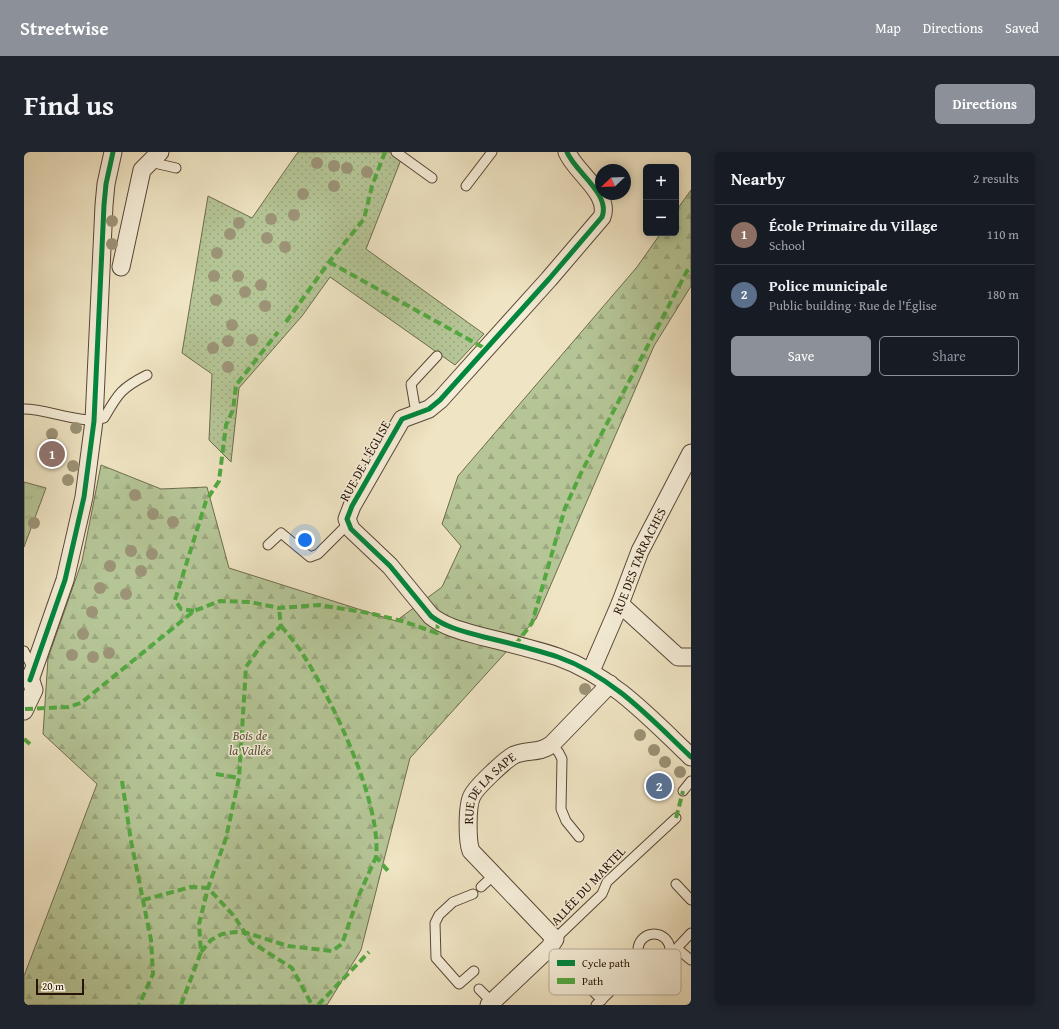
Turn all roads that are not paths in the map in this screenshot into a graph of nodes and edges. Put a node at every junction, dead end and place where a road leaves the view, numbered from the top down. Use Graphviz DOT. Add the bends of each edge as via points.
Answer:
graph roads {
  1 [pos="113,152"];
  2 [pos="396,152"];
  3 [pos="492,152"];
  4 [pos="567,152"];
  5 [pos="155,157"];
  6 [pos="176,168"];
  7 [pos="432,178"];
  8 [pos="466,186"];
  9 [pos="121,267"];
  10 [pos="437,356"];
  11 [pos="147,375"];
  12 [pos="24,409"];
  13 [pos="416,413"];
  14 [pos="94,421"];
  15 [pos="691,453"];
  16 [pos="348,524"];
  17 [pos="268,546"];
  18 [pos="620,604"];
  19 [pos="24,651"];
  20 [pos="691,657"];
  21 [pos="591,671"];
  22 [pos="29,676"];
  23 [pos="610,684"];
  24 [pos="24,710"];
  25 [pos="552,744"];
  26 [pos="691,757"];
  27 [pos="691,781"];
  28 [pos="683,791"];
  29 [pos="676,818"];
  30 [pos="579,837"];
  31 [pos="494,875"];
  32 [pos="676,884"];
  33 [pos="481,887"];
  34 [pos="474,894"];
  35 [pos="691,900"];
  36 [pos="691,934"];
  37 [pos="552,943"];
  38 [pos="557,949"];
  39 [pos="638,949"];
  40 [pos="672,949"];
  41 [pos="681,952"];
  42 [pos="691,960"];
  43 [pos="471,976"];
  44 [pos="479,989"];
  45 [pos="606,995"];
  46 [pos="599,1002"];
  47 [pos="491,1004"];
  1 -- 14 [label="street" via="104,205"];
  2 -- 7 [label="lane"];
  3 -- 8 [label="lane"];
  4 -- 13 [label="street, RUE DE L'ÉGLISE" via="601,198 604,207 602,217 550,279 440,400 429,409"];
  5 -- 6 [label="lane"];
  5 -- 9 [label="street" via="142,170"];
  10 -- 13 [label="lane" via="411,384"];
  11 -- 14 [label="lane" via="127,386 118,394 104,418"];
  12 -- 14 [label="lane" via="40,409"];
  13 -- 16 [label="street, RUE DE L'ÉGLISE" via="407,416 398,424 352,506 347,519"];
  14 -- 22 [label="street" via="74,548 53,617"];
  15 -- 18 [label="street, RUE DES TARRACHES" via="640,551"];
  16 -- 17 [label="lane" via="318,554 310,557 281,533"];
  16 -- 21 [label="street" via="390,566 438,622 559,657"];
  18 -- 20 [label="street" via="678,657"];
  18 -- 21 [label="street, RUE DES TARRACHES"];
  19 -- 22 [label="lane"];
  21 -- 23 [label="street"];
  22 -- 24 [label="street" via="34,690"];
  23 -- 25 [label="street, RUE DE LA SAPE"];
  23 -- 26 [label="street"];
  25 -- 30 [label="lane" via="562,759 563,815"];
  25 -- 31 [label="street, RUE DE LA SAPE" via="541,751 514,755 471,797 470,846 474,854"];
  27 -- 28 [label="lane"];
  29 -- 37 [label="lane, ALLÉE DU MARTEL" via="607,882 602,894"];
  31 -- 33 [label="lane"];
  31 -- 37 [label="street, RUE DE LA SAPE"];
  32 -- 35 [label="lane"];
  34 -- 43 [label="lane" via="453,902 439,915 435,923 436,958 459,984"];
  36 -- 40 [label="lane"];
  37 -- 38 [label="lane"];
  37 -- 47 [label="street"];
  39 -- 40 [label="lane" via="643,938 649,934 662,936"];
  41 -- 42 [label="lane"];
  44 -- 47 [label="lane"];
  45 -- 46 [label="lane"];
}
